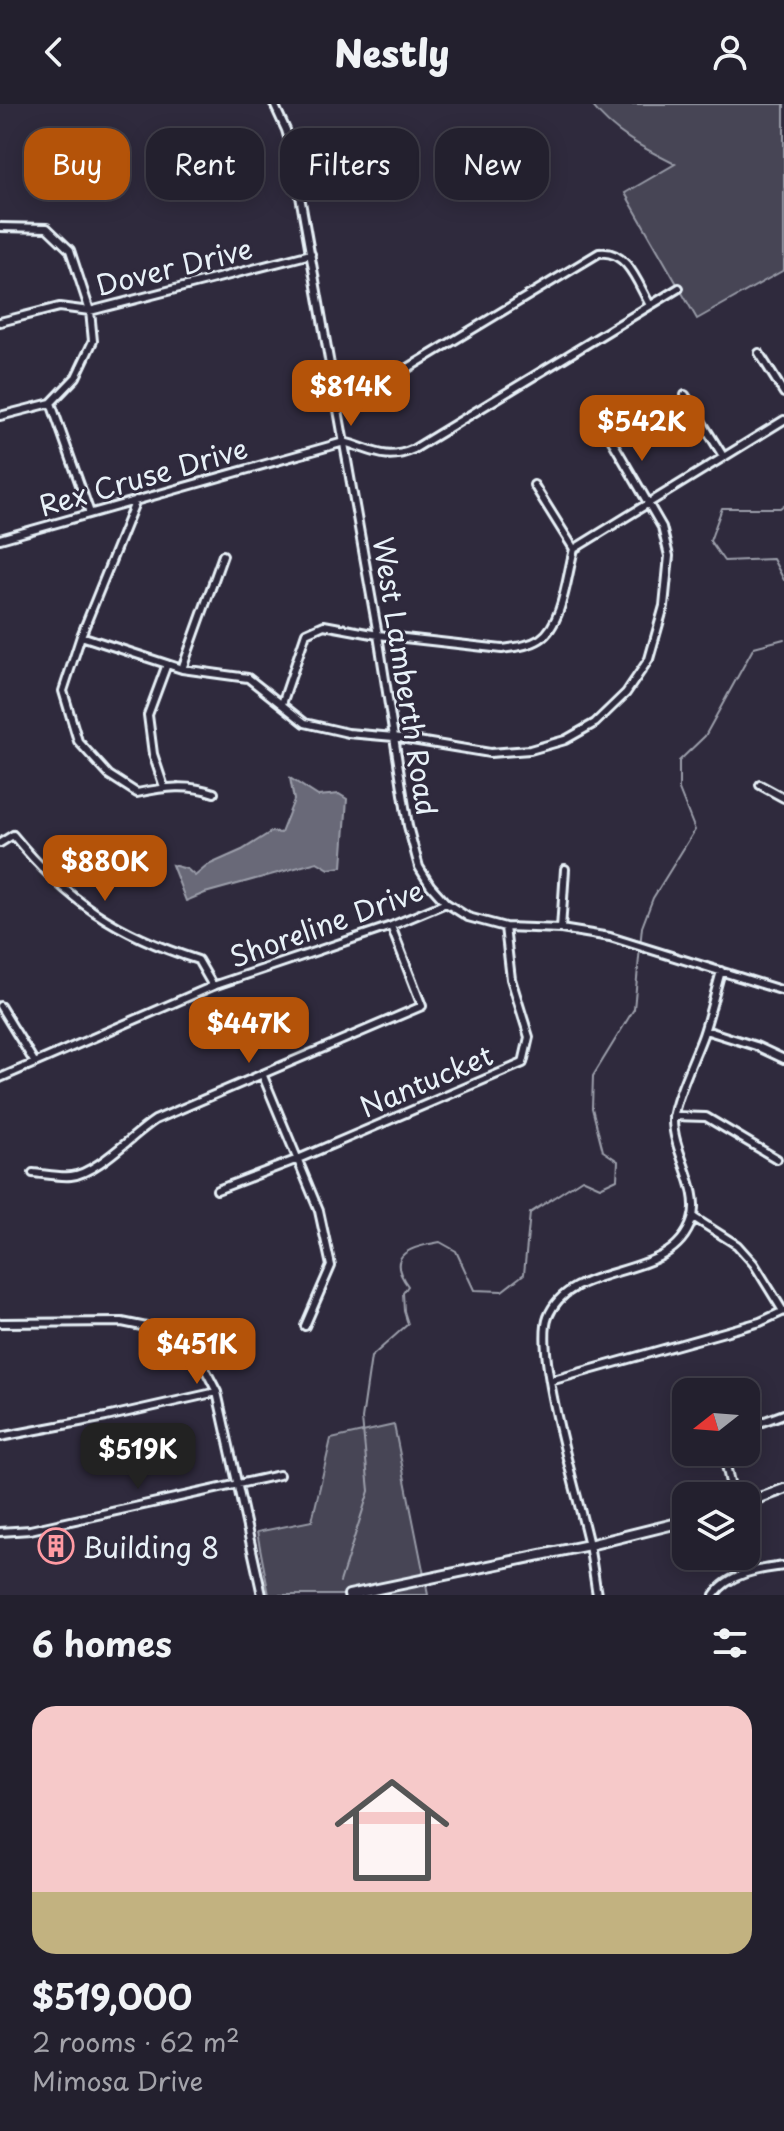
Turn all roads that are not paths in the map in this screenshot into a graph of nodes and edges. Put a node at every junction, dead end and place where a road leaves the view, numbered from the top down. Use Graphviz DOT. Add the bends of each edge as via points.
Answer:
graph roads {
  1 [pos="274,104"];
  2 [pos="0,227"];
  3 [pos="311,254"];
  4 [pos="679,288"];
  5 [pos="650,305"];
  6 [pos="90,311"];
  7 [pos="0,322"];
  8 [pos="759,353"];
  9 [pos="784,393"];
  10 [pos="685,395"];
  11 [pos="338,400"];
  12 [pos="51,403"];
  13 [pos="0,416"];
  14 [pos="784,420"];
  15 [pos="611,439"];
  16 [pos="344,442"];
  17 [pos="723,456"];
  18 [pos="534,485"];
  19 [pos="136,500"];
  20 [pos="648,502"];
  21 [pos="90,513"];
  22 [pos="0,539"];
  23 [pos="574,549"];
  24 [pos="223,555"];
  25 [pos="378,635"];
  26 [pos="81,636"];
  27 [pos="167,664"];
  28 [pos="182,669"];
  29 [pos="282,704"];
  30 [pos="394,737"];
  31 [pos="760,785"];
  32 [pos="164,787"];
  33 [pos="214,793"];
  34 [pos="784,798"];
  35 [pos="0,843"];
  36 [pos="565,869"];
  37 [pos="446,903"];
  38 [pos="391,926"];
  39 [pos="505,927"];
  40 [pos="561,929"];
  41 [pos="721,971"];
  42 [pos="213,986"];
  43 [pos="784,991"];
  44 [pos="0,1006"];
  45 [pos="705,1030"];
  46 [pos="784,1059"];
  47 [pos="35,1063"];
  48 [pos="263,1076"];
  49 [pos="0,1078"];
  50 [pos="673,1116"];
  51 [pos="298,1159"];
  52 [pos="777,1159"];
  53 [pos="33,1173"];
  54 [pos="217,1190"];
  55 [pos="693,1217"];
  56 [pos="784,1311"];
  57 [pos="0,1323"];
  58 [pos="305,1326"];
  59 [pos="550,1381"];
  60 [pos="217,1392"];
  61 [pos="784,1414"];
  62 [pos="760,1423"];
  63 [pos="0,1437"];
  64 [pos="279,1475"];
  65 [pos="240,1486"];
  66 [pos="784,1489"];
  67 [pos="760,1498"];
  68 [pos="672,1524"];
  69 [pos="0,1532"];
  70 [pos="589,1545"];
  71 [pos="784,1566"];
  72 [pos="262,1595"];
  73 [pos="349,1595"];
  74 [pos="597,1595"];
  75 [pos="714,1595"];
  1 -- 3 [label="street, West Lamberth Road" via="292,151"];
  2 -- 6 [label="street" via="47,228 70,250"];
  3 -- 6 [label="street, Dover Drive"];
  3 -- 11 [label="street, West Lamberth Road"];
  4 -- 5 [label="street"];
  5 -- 11 [label="street" via="623,259 599,253 370,391"];
  5 -- 16 [label="street" via="414,449 390,457"];
  6 -- 7 [label="street, Dover Drive" via="59,307"];
  6 -- 12 [label="street" via="93,341 76,377"];
  8 -- 9 [label="street"];
  10 -- 17 [label="street"];
  11 -- 16 [label="street, West Lamberth Road"];
  12 -- 13 [label="street"];
  12 -- 21 [label="street"];
  14 -- 17 [label="street"];
  15 -- 20 [label="street"];
  16 -- 19 [label="street, Rex Cruse Drive"];
  16 -- 25 [label="street, West Lamberth Road"];
  17 -- 20 [label="street"];
  18 -- 23 [label="street"];
  19 -- 21 [label="street, Rex Cruse Drive"];
  19 -- 26 [label="street"];
  20 -- 23 [label="street"];
  20 -- 30 [label="street" via="669,556 664,606 649,659 607,713 565,740 530,750 490,753"];
  21 -- 22 [label="street, Rex Cruse Drive"];
  23 -- 25 [label="street" via="556,623 541,639 502,649"];
  24 -- 28 [label="street"];
  25 -- 29 [label="street" via="324,625 306,633"];
  25 -- 30 [label="street, West Lamberth Road"];
  26 -- 27 [label="street"];
  26 -- 32 [label="street" via="63,691 78,741 109,775 137,793"];
  27 -- 28 [label="street"];
  27 -- 32 [label="street" via="148,715"];
  28 -- 29 [label="street" via="248,678"];
  29 -- 30 [label="street" via="305,723"];
  30 -- 37 [label="street, West Lamberth Road" via="419,867"];
  31 -- 34 [label="street"];
  32 -- 33 [label="street" via="195,786"];
  35 -- 42 [label="street" via="13,835 43,872 91,913 165,950 198,960"];
  36 -- 40 [label="street"];
  37 -- 38 [label="street, Shoreline Drive"];
  37 -- 39 [label="street, West Lamberth Road" via="468,917"];
  38 -- 42 [label="street, Shoreline Drive"];
  38 -- 48 [label="street" via="422,1006"];
  39 -- 40 [label="street, West Lamberth Road"];
  39 -- 51 [label="street, Nantucket" via="511,979 529,1037 523,1063"];
  40 -- 41 [label="street, West Lamberth Road" via="610,937"];
  41 -- 43 [label="street, West Lamberth Road"];
  41 -- 45 [label="street"];
  42 -- 47 [label="street, Shoreline Drive"];
  44 -- 47 [label="street"];
  45 -- 46 [label="street"];
  45 -- 50 [label="street"];
  47 -- 49 [label="street, Shoreline Drive"];
  48 -- 51 [label="street"];
  48 -- 53 [label="street" via="155,1120 103,1163 73,1176"];
  50 -- 52 [label="street" via="706,1117"];
  50 -- 55 [label="street" via="675,1143 692,1189"];
  51 -- 54 [label="street, Nantucket"];
  51 -- 58 [label="street" via="319,1211 331,1266"];
  55 -- 56 [label="street" via="737,1245"];
  55 -- 59 [label="street" via="671,1251 596,1278 562,1298 548,1315 544,1342"];
  56 -- 59 [label="street"];
  57 -- 60 [label="street" via="122,1322 176,1333 199,1357"];
  59 -- 70 [label="street"];
  60 -- 63 [label="street"];
  60 -- 65 [label="street"];
  61 -- 62 [label="street"];
  64 -- 65 [label="street"];
  65 -- 69 [label="street"];
  65 -- 72 [label="street"];
  66 -- 67 [label="main road"];
  68 -- 70 [label="main road"];
  70 -- 73 [label="main road"];
  70 -- 74 [label="street"];
  71 -- 75 [label="street" via="729,1579"];
}
